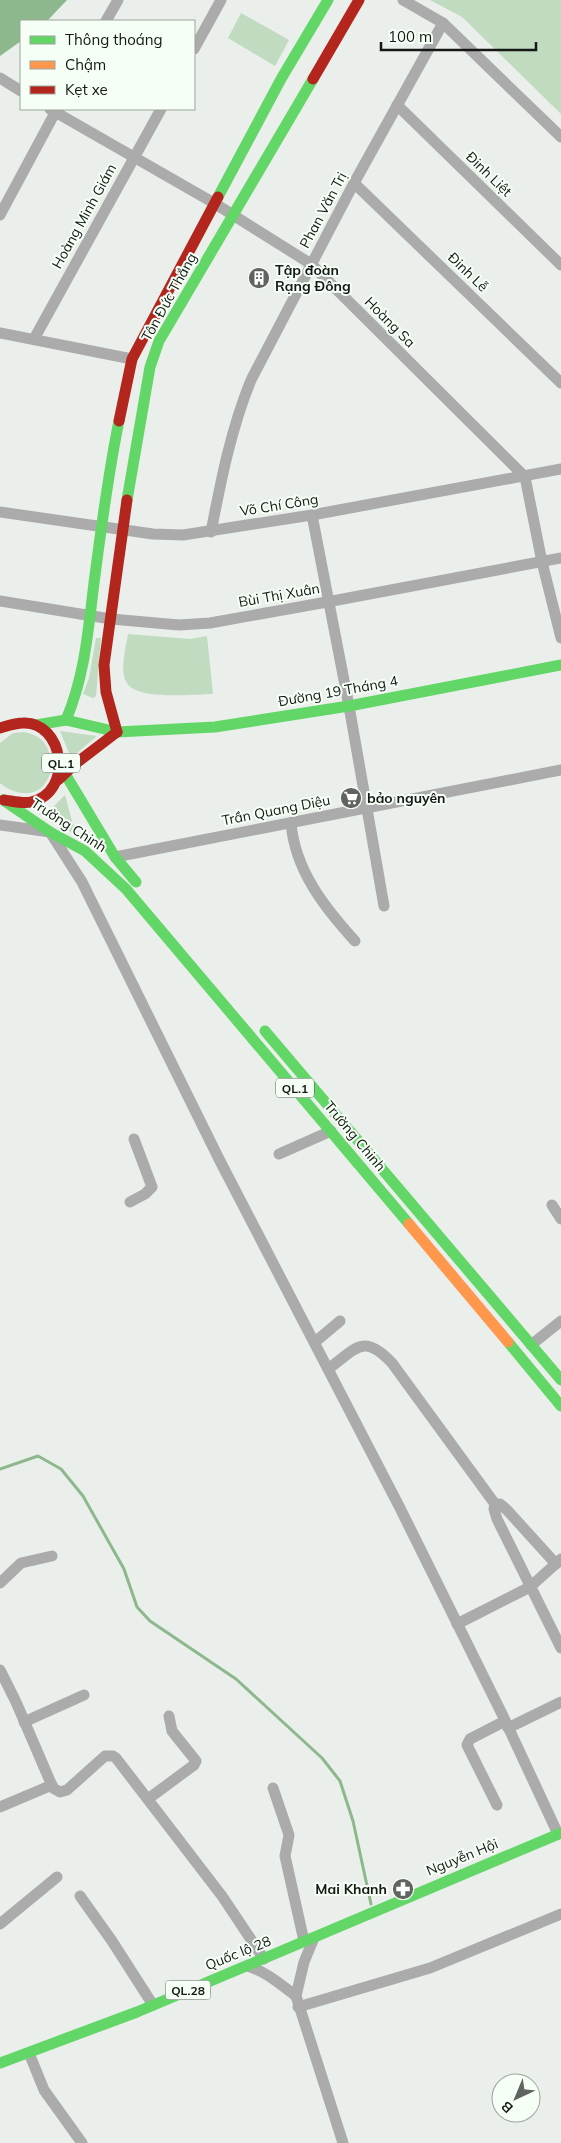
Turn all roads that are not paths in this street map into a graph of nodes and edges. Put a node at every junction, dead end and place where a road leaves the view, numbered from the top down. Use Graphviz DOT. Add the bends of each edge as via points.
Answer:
graph roads {
  1 [pos="118,0"];
  2 [pos="221,0"];
  3 [pos="328,0"];
  4 [pos="359,0"];
  5 [pos="403,0"];
  6 [pos="107,20"];
  7 [pos="443,23"];
  8 [pos="195,47"];
  9 [pos="0,78"];
  10 [pos="20,90"];
  11 [pos="397,105"];
  12 [pos="54,110"];
  13 [pos="160,110"];
  14 [pos="561,137"];
  15 [pos="134,158"];
  16 [pos="354,183"];
  17 [pos="214,204"];
  18 [pos="0,215"];
  19 [pos="233,215"];
  20 [pos="311,264"];
  21 [pos="561,265"];
  22 [pos="0,333"];
  23 [pos="34,339"];
  24 [pos="132,358"];
  25 [pos="561,383"];
  26 [pos="561,469"];
  27 [pos="525,477"];
  28 [pos="0,512"];
  29 [pos="312,516"];
  30 [pos="101,527"];
  31 [pos="122,530"];
  32 [pos="211,532"];
  33 [pos="561,558"];
  34 [pos="542,562"];
  35 [pos="0,601"];
  36 [pos="327,602"];
  37 [pos="89,615"];
  38 [pos="111,619"];
  39 [pos="561,638"];
  40 [pos="561,665"];
  41 [pos="349,706"];
  42 [pos="0,716"];
  43 [pos="66,720"];
  44 [pos="23,723"];
  45 [pos="36,726"];
  46 [pos="0,728"];
  47 [pos="117,732"];
  48 [pos="561,770"];
  49 [pos="61,773"];
  50 [pos="1,798"];
  51 [pos="366,808"];
  52 [pos="291,823"];
  53 [pos="0,826"];
  54 [pos="50,832"];
  55 [pos="115,858"];
  56 [pos="147,894"];
  57 [pos="384,906"];
  58 [pos="355,941"];
  59 [pos="256,1020"];
  60 [pos="331,1131"];
  61 [pos="134,1139"];
  62 [pos="279,1154"];
  63 [pos="130,1202"];
  64 [pos="552,1205"];
  65 [pos="561,1219"];
  66 [pos="340,1321"];
  67 [pos="561,1321"];
  68 [pos="314,1342"];
  69 [pos="531,1345"];
  70 [pos="328,1369"];
  71 [pos="561,1380"];
  72 [pos="561,1406"];
  73 [pos="495,1504"];
  74 [pos="52,1556"];
  75 [pos="558,1562"];
  76 [pos="0,1583"];
  77 [pos="530,1587"];
  78 [pos="457,1624"];
  79 [pos="561,1648"];
  80 [pos="0,1670"];
  81 [pos="84,1696"];
  82 [pos="561,1702"];
  83 [pos="169,1716"];
  84 [pos="24,1722"];
  85 [pos="507,1725"];
  86 [pos="52,1785"];
  87 [pos="273,1788"];
  88 [pos="148,1799"];
  89 [pos="496,1805"];
  90 [pos="0,1807"];
  91 [pos="560,1833"];
  92 [pos="57,1877"];
  93 [pos="80,1896"];
  94 [pos="374,1910"];
  95 [pos="561,1914"];
  96 [pos="0,1924"];
  97 [pos="310,1938"];
  98 [pos="264,1959"];
  99 [pos="247,1966"];
  100 [pos="297,2002"];
  101 [pos="153,2005"];
  102 [pos="29,2052"];
  103 [pos="0,2063"];
  104 [pos="82,2143"];
  105 [pos="343,2143"];
  1 -- 6 [label="street"];
  2 -- 8 [label="street"];
  3 -- 17 [label="main road, Tôn Đức Thắng"];
  4 -- 19 [label="main road, Tôn Đức Thắng"];
  5 -- 7 [label="street"];
  7 -- 11 [label="street, Phan Văn Trị"];
  7 -- 14 [label="street"];
  9 -- 10 [label="street"];
  11 -- 16 [label="street, Phan Văn Trị"];
  11 -- 21 [label="street, Đinh Liệt"];
  12 -- 15 [label="street, Hoàng Sa"];
  12 -- 18 [label="street"];
  13 -- 15 [label="street, Hoàng Minh Giám"];
  15 -- 17 [label="street, Hoàng Sa"];
  15 -- 23 [label="street, Hoàng Minh Giám"];
  16 -- 20 [label="street, Phan Văn Trị"];
  16 -- 25 [label="street, Đinh Lễ"];
  17 -- 19 [label="street, Hoàng Sa"];
  17 -- 24 [label="main road, Tôn Đức Thắng"];
  19 -- 20 [label="street, Hoàng Sa"];
  19 -- 31 [label="main road, Tôn Đức Thắng" via="159,341 150,367"];
  20 -- 27 [label="street, Hoàng Sa"];
  20 -- 32 [label="street, Phan Văn Trị" via="240,407 225,460"];
  22 -- 23 [label="street"];
  23 -- 24 [label="street"];
  24 -- 30 [label="main road, Tôn Đức Thắng"];
  26 -- 27 [label="street, Võ Chí Công"];
  27 -- 29 [label="street, Võ Chí Công"];
  27 -- 34 [label="street"];
  28 -- 30 [label="street, Võ Chí Công"];
  29 -- 32 [label="street, Võ Chí Công"];
  29 -- 36 [label="street"];
  30 -- 31 [label="street, Võ Chí Công"];
  30 -- 37 [label="main road, Tôn Đức Thắng"];
  31 -- 32 [label="street, Võ Chí Công" via="183,535"];
  31 -- 38 [label="main road, Tôn Đức Thắng"];
  33 -- 34 [label="street, Bùi Thị Xuân"];
  34 -- 36 [label="street, Bùi Thị Xuân"];
  34 -- 39 [label="street"];
  35 -- 37 [label="street, Bùi Thị Xuân"];
  36 -- 38 [label="street, Bùi Thị Xuân" via="179,625"];
  36 -- 41 [label="street"];
  37 -- 38 [label="street, Bùi Thị Xuân"];
  37 -- 43 [label="main road, Tôn Đức Thắng" via="83,669"];
  38 -- 47 [label="main road, Tôn Đức Thắng" via="104,665 106,692"];
  40 -- 41 [label="main road, Đường 19 Tháng 4"];
  41 -- 47 [label="main road, Đường 19 Tháng 4" via="215,727"];
  41 -- 51 [label="street"];
  42 -- 44 [label="main road, QL.1"];
  43 -- 45 [label="main road, Đường 19 Tháng 4"];
  43 -- 47 [label="main road, Đường 19 Tháng 4"];
  44 -- 45 [label="main road, QL.1"];
  44 -- 46 [label="main road, QL.1"];
  45 -- 49 [label="main road, QL.1" via="55,742 60,754"];
  47 -- 49 [label="main road"];
  48 -- 51 [label="street, Trần Quang Diệu"];
  49 -- 50 [label="main road, QL.1" via="51,790 35,801 16,803"];
  49 -- 55 [label="main road, Trường Chinh / QL.1"];
  50 -- 54 [label="main road, Trường Chinh / QL.1"];
  51 -- 52 [label="street, Trần Quang Diệu"];
  51 -- 57 [label="street"];
  52 -- 55 [label="street, Trần Quang Diệu"];
  52 -- 58 [label="street" via="293,839 306,874 331,915"];
  53 -- 54 [label="street"];
  54 -- 60 [label="main road, Trường Chinh / QL.1" via="85,851 126,889"];
  54 -- 68 [label="street" via="82,882"];
  55 -- 56 [label="main road, Trường Chinh / QL.1"];
  59 -- 69 [label="main road, Trường Chinh / QL.1"];
  60 -- 62 [label="street"];
  60 -- 72 [label="main road, Trường Chinh / QL.1"];
  61 -- 63 [label="street" via="152,1187"];
  64 -- 65 [label="street"];
  66 -- 68 [label="street"];
  67 -- 69 [label="street"];
  68 -- 70 [label="street"];
  69 -- 71 [label="main road, Trường Chinh / QL.1"];
  70 -- 73 [label="street" via="359,1346 366,1344 377,1348 392,1363"];
  70 -- 78 [label="street"];
  73 -- 75 [label="street" via="507,1510"];
  73 -- 77 [label="street" via="495,1514"];
  74 -- 76 [label="street" via="21,1563"];
  75 -- 77 [label="street"];
  77 -- 78 [label="street"];
  77 -- 79 [label="street"];
  78 -- 85 [label="street"];
  80 -- 84 [label="street"];
  81 -- 84 [label="street"];
  82 -- 85 [label="street"];
  83 -- 88 [label="street" via="172,1731 196,1761"];
  84 -- 86 [label="street"];
  85 -- 89 [label="street" via="470,1740 467,1745"];
  85 -- 91 [label="street"];
  86 -- 88 [label="street" via="63,1792 105,1756 113,1756"];
  86 -- 90 [label="street"];
  87 -- 97 [label="street" via="289,1834 285,1856"];
  88 -- 98 [label="street" via="222,1896"];
  91 -- 94 [label="main road, Nguyễn Hội / QL.28"];
  92 -- 96 [label="street"];
  93 -- 101 [label="street"];
  94 -- 97 [label="main road, Quốc lộ 28 / QL.28"];
  95 -- 100 [label="street" via="430,1968"];
  97 -- 98 [label="main road, Quốc lộ 28 / QL.28"];
  97 -- 100 [label="street"];
  98 -- 99 [label="main road, Quốc lộ 28 / QL.28"];
  99 -- 100 [label="street" via="274,1979"];
  99 -- 101 [label="main road, Quốc lộ 28 / QL.28"];
  100 -- 105 [label="street"];
  101 -- 102 [label="main road, Quốc lộ 28 / QL.28"];
  102 -- 103 [label="main road, Quốc lộ 28 / QL.28"];
  102 -- 104 [label="street" via="44,2090"];
}
